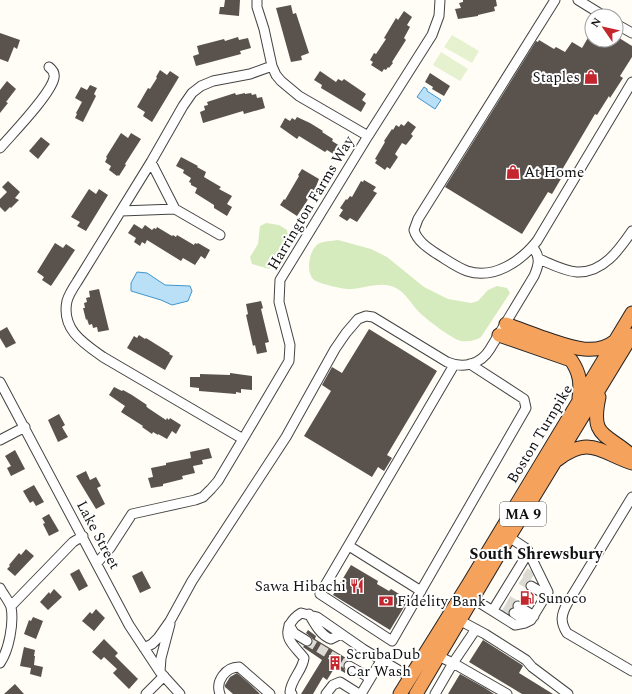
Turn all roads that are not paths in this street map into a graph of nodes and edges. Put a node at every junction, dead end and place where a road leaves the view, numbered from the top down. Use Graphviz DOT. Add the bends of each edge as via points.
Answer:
graph roads {
  1 [pos="257,0"];
  2 [pos="440,0"];
  3 [pos="555,0"];
  4 [pos="578,0"];
  5 [pos="591,8"];
  6 [pos="272,66"];
  7 [pos="49,67"];
  8 [pos="632,82"];
  9 [pos="368,136"];
  10 [pos="0,148"];
  11 [pos="151,162"];
  12 [pos="175,209"];
  13 [pos="121,211"];
  14 [pos="632,231"];
  15 [pos="220,235"];
  16 [pos="532,247"];
  17 [pos="539,259"];
  18 [pos="632,312"];
  19 [pos="502,330"];
  20 [pos="632,335"];
  21 [pos="614,341"];
  22 [pos="454,364"];
  23 [pos="470,364"];
  24 [pos="0,382"];
  25 [pos="602,386"];
  26 [pos="579,400"];
  27 [pos="25,427"];
  28 [pos="243,439"];
  29 [pos="0,440"];
  30 [pos="632,456"];
  31 [pos="554,462"];
  32 [pos="632,463"];
  33 [pos="632,497"];
  34 [pos="83,536"];
  35 [pos="509,537"];
  36 [pos="349,546"];
  37 [pos="528,553"];
  38 [pos="97,563"];
  39 [pos="0,588"];
  40 [pos="421,591"];
  41 [pos="472,598"];
  42 [pos="501,603"];
  43 [pos="10,606"];
  44 [pos="516,610"];
  45 [pos="530,619"];
  46 [pos="459,620"];
  47 [pos="170,621"];
  48 [pos="290,625"];
  49 [pos="476,629"];
  50 [pos="448,639"];
  51 [pos="307,640"];
  52 [pos="144,648"];
  53 [pos="463,648"];
  54 [pos="438,656"];
  55 [pos="382,659"];
  56 [pos="0,663"];
  57 [pos="453,663"];
  58 [pos="349,666"];
  59 [pos="632,671"];
  60 [pos="162,674"];
  61 [pos="410,677"];
  62 [pos="370,678"];
  63 [pos="146,694"];
  64 [pos="180,694"];
  65 [pos="220,694"];
  66 [pos="270,694"];
  67 [pos="292,694"];
  68 [pos="326,694"];
  69 [pos="360,694"];
  70 [pos="400,694"];
  71 [pos="416,694"];
  72 [pos="435,694"];
  73 [pos="507,694"];
  74 [pos="568,694"];
  1 -- 6 [label="street, Harrington Farms Way"];
  2 -- 9 [label="street, Harrington Farms Way" via="439,16 432,35"];
  3 -- 16 [label="street" via="420,216 414,230 418,239 431,250 472,272 501,269"];
  4 -- 5 [label="street"];
  6 -- 9 [label="street, Harrington Farms Way" via="281,81 299,96"];
  6 -- 11 [label="street" via="250,74 213,81 194,90"];
  7 -- 10 [label="street" via="53,70 54,78 47,92"];
  8 -- 16 [label="street"];
  9 -- 28 [label="street, Harrington Farms Way" via="280,280 279,302 290,344 289,361"];
  11 -- 12 [label="street"];
  11 -- 13 [label="street"];
  12 -- 13 [label="street"];
  12 -- 15 [label="street"];
  13 -- 28 [label="street" via="70,295 66,312 70,328 85,344 103,357"];
  14 -- 17 [label="street" via="614,256 598,267 586,271 576,272 559,268"];
  16 -- 17 [label="street"];
  17 -- 19 [label="street" via="534,276"];
  18 -- 21 [label="highway, Boston Turnpike / MA 9"];
  19 -- 21 [label="highway" via="577,349 599,349"];
  19 -- 23 [label="street" via="485,356"];
  19 -- 26 [label="highway" via="571,360 580,376"];
  20 -- 25 [label="highway, Boston Turnpike / MA 9"];
  21 -- 26 [label="highway, Boston Turnpike / MA 9"];
  22 -- 23 [label="street"];
  22 -- 36 [label="street"];
  22 -- 47 [label="street" via="443,360 373,317 363,317 356,321 335,349 286,437 192,581"];
  23 -- 40 [label="street" via="524,399 526,408"];
  24 -- 27 [label="street, Lake Street"];
  25 -- 30 [label="highway" via="596,413 597,426 601,433"];
  25 -- 31 [label="highway, Boston Turnpike / MA 9"];
  26 -- 61 [label="highway, Boston Turnpike / MA 9"];
  27 -- 29 [label="street"];
  27 -- 34 [label="street, Lake Street"];
  28 -- 38 [label="street, Harrington Farms Way" via="220,477 206,494 195,500 132,514"];
  31 -- 32 [label="highway" via="566,453 589,446"];
  31 -- 35 [label="highway, Boston Turnpike / MA 9"];
  33 -- 59 [label="street" via="561,618 567,633"];
  34 -- 38 [label="street, Lake Street"];
  34 -- 43 [label="street" via="73,542"];
  35 -- 37 [label="street" via="527,549"];
  35 -- 41 [label="highway, Boston Turnpike / MA 9"];
  36 -- 40 [label="street"];
  36 -- 40 [label="street" via="320,594 392,642"];
  37 -- 42 [label="street" via="520,574"];
  37 -- 45 [label="street" via="537,583 548,592"];
  38 -- 52 [label="street, Lake Street"];
  39 -- 43 [label="street"];
  41 -- 42 [label="street"];
  41 -- 46 [label="highway, Boston Turnpike / MA 9"];
  42 -- 45 [label="street" via="515,624"];
  43 -- 56 [label="street" via="12,622 7,650"];
  44 -- 45 [label="street"];
  46 -- 49 [label="street"];
  46 -- 50 [label="highway, Boston Turnpike / MA 9"];
  47 -- 52 [label="street" via="152,644"];
  47 -- 60 [label="street" via="161,658"];
  48 -- 51 [label="street" via="294,633"];
  48 -- 55 [label="street" via="301,613 309,614"];
  48 -- 67 [label="street" via="289,641 304,658 304,664 291,687"];
  49 -- 53 [label="street"];
  49 -- 74 [label="street" via="526,660"];
  50 -- 53 [label="street"];
  50 -- 54 [label="highway, Boston Turnpike / MA 9"];
  52 -- 60 [label="street, Lake Street"];
  53 -- 57 [label="street"];
  54 -- 57 [label="street"];
  54 -- 71 [label="highway, Boston Turnpike / MA 9"];
  55 -- 61 [label="street"];
  55 -- 62 [label="street"];
  57 -- 72 [label="street"];
  57 -- 73 [label="street"];
  58 -- 62 [label="street"];
  60 -- 63 [label="street"];
  60 -- 64 [label="street, Lake Street"];
  61 -- 70 [label="highway, Boston Turnpike / MA 9"];
  62 -- 69 [label="street"];
  65 -- 66 [label="street" via="218,682 230,669 239,667"];
  68 -- 69 [label="street" via="333,685 340,682"];
}
